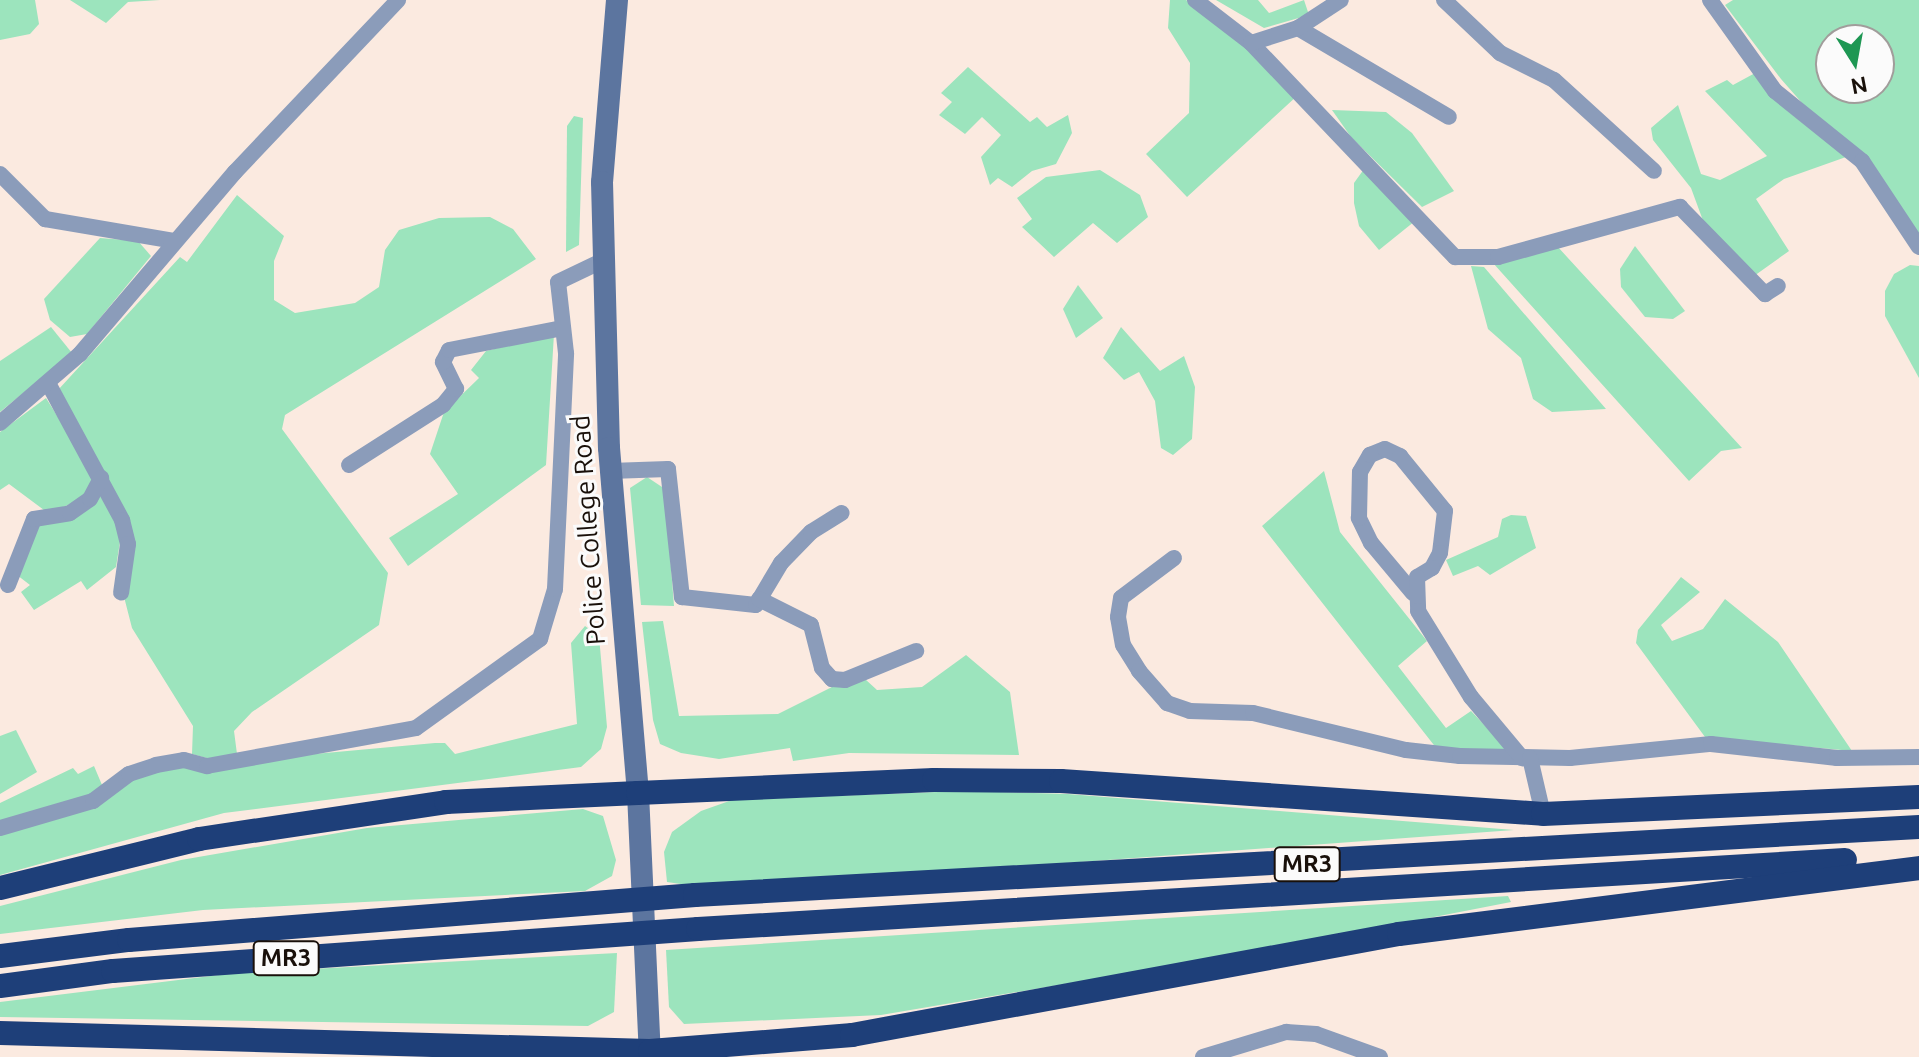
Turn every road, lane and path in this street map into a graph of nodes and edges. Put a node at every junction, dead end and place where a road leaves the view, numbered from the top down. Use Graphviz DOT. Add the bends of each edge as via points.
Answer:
graph roads {
  1 [pos="398,0"];
  2 [pos="617,0"];
  3 [pos="1195,0"];
  4 [pos="1341,0"];
  5 [pos="1444,0"];
  6 [pos="1710,0"];
  7 [pos="1298,28"];
  8 [pos="1251,43"];
  9 [pos="1449,117"];
  10 [pos="1654,171"];
  11 [pos="0,174"];
  12 [pos="175,241"];
  13 [pos="1919,247"];
  14 [pos="604,260"];
  15 [pos="1778,286"];
  16 [pos="562,328"];
  17 [pos="48,383"];
  18 [pos="0,423"];
  19 [pos="349,465"];
  20 [pos="610,471"];
  21 [pos="101,478"];
  22 [pos="842,513"];
  23 [pos="1174,558"];
  24 [pos="8,585"];
  25 [pos="121,593"];
  26 [pos="1413,593"];
  27 [pos="759,599"];
  28 [pos="916,651"];
  29 [pos="1919,757"];
  30 [pos="1526,758"];
  31 [pos="638,793"];
  32 [pos="1919,797"];
  33 [pos="1543,814"];
  34 [pos="1919,827"];
  35 [pos="0,828"];
  36 [pos="1919,855"];
  37 [pos="1919,868"];
  38 [pos="0,888"];
  39 [pos="0,956"];
  40 [pos="0,986"];
  41 [pos="0,1033"];
  42 [pos="650,1054"];
  43 [pos="1203,1057"];
  44 [pos="1380,1057"];
  1 -- 12 [label="street"];
  2 -- 14 [label="street, Police College Road" via="602,182"];
  3 -- 8 [label="street"];
  4 -- 7 [label="street"];
  5 -- 10 [label="street" via="1500,53 1554,80"];
  6 -- 13 [label="street" via="1775,91 1862,161"];
  7 -- 8 [label="street"];
  7 -- 9 [label="street"];
  8 -- 15 [label="street" via="1455,257 1498,257 1680,207 1765,294"];
  11 -- 12 [label="street" via="45,219"];
  12 -- 17 [label="street"];
  14 -- 16 [label="street" via="558,282"];
  14 -- 20 [label="street, Police College Road"];
  16 -- 19 [label="street" via="449,350 443,362 456,389 443,405"];
  16 -- 35 [label="street" via="566,353 555,589 540,639 416,728 207,766 184,760 156,765 129,774 93,801"];
  17 -- 18 [label="street"];
  17 -- 21 [label="street"];
  20 -- 27 [label="street" via="668,469 682,597 756,605"];
  20 -- 31 [label="street, Police College Road"];
  21 -- 24 [label="street" via="90,499 70,513 34,519"];
  21 -- 25 [label="street" via="128,544"];
  22 -- 27 [label="street" via="811,532"];
  23 -- 30 [label="street" via="1121,598 1118,617 1123,645 1167,703 1190,711 1253,713 1406,750"];
  26 -- 26 [label="street" via="1417,577 1432,568 1440,553 1445,511 1400,456 1385,449 1370,455 1360,472 1359,518 1371,543"];
  26 -- 30 [label="street" via="1458,678"];
  27 -- 28 [label="street" via="811,625 822,668 832,679"];
  29 -- 30 [label="street" via="1823,757 1711,744"];
  30 -- 33 [label="street"];
  31 -- 33 [label="highway" via="1061,781"];
  31 -- 38 [label="highway" via="446,802 199,839"];
  31 -- 42 [label="street, Police College Road"];
  32 -- 33 [label="highway"];
  34 -- 39 [label="highway, MR3" via="695,895"];
  36 -- 40 [label="highway, MR3" via="698,929 172,966"];
  37 -- 42 [label="highway" via="1399,934 852,1035"];
  41 -- 42 [label="highway"];
  43 -- 44 [label="street" via="1286,1032 1316,1034"];
}
